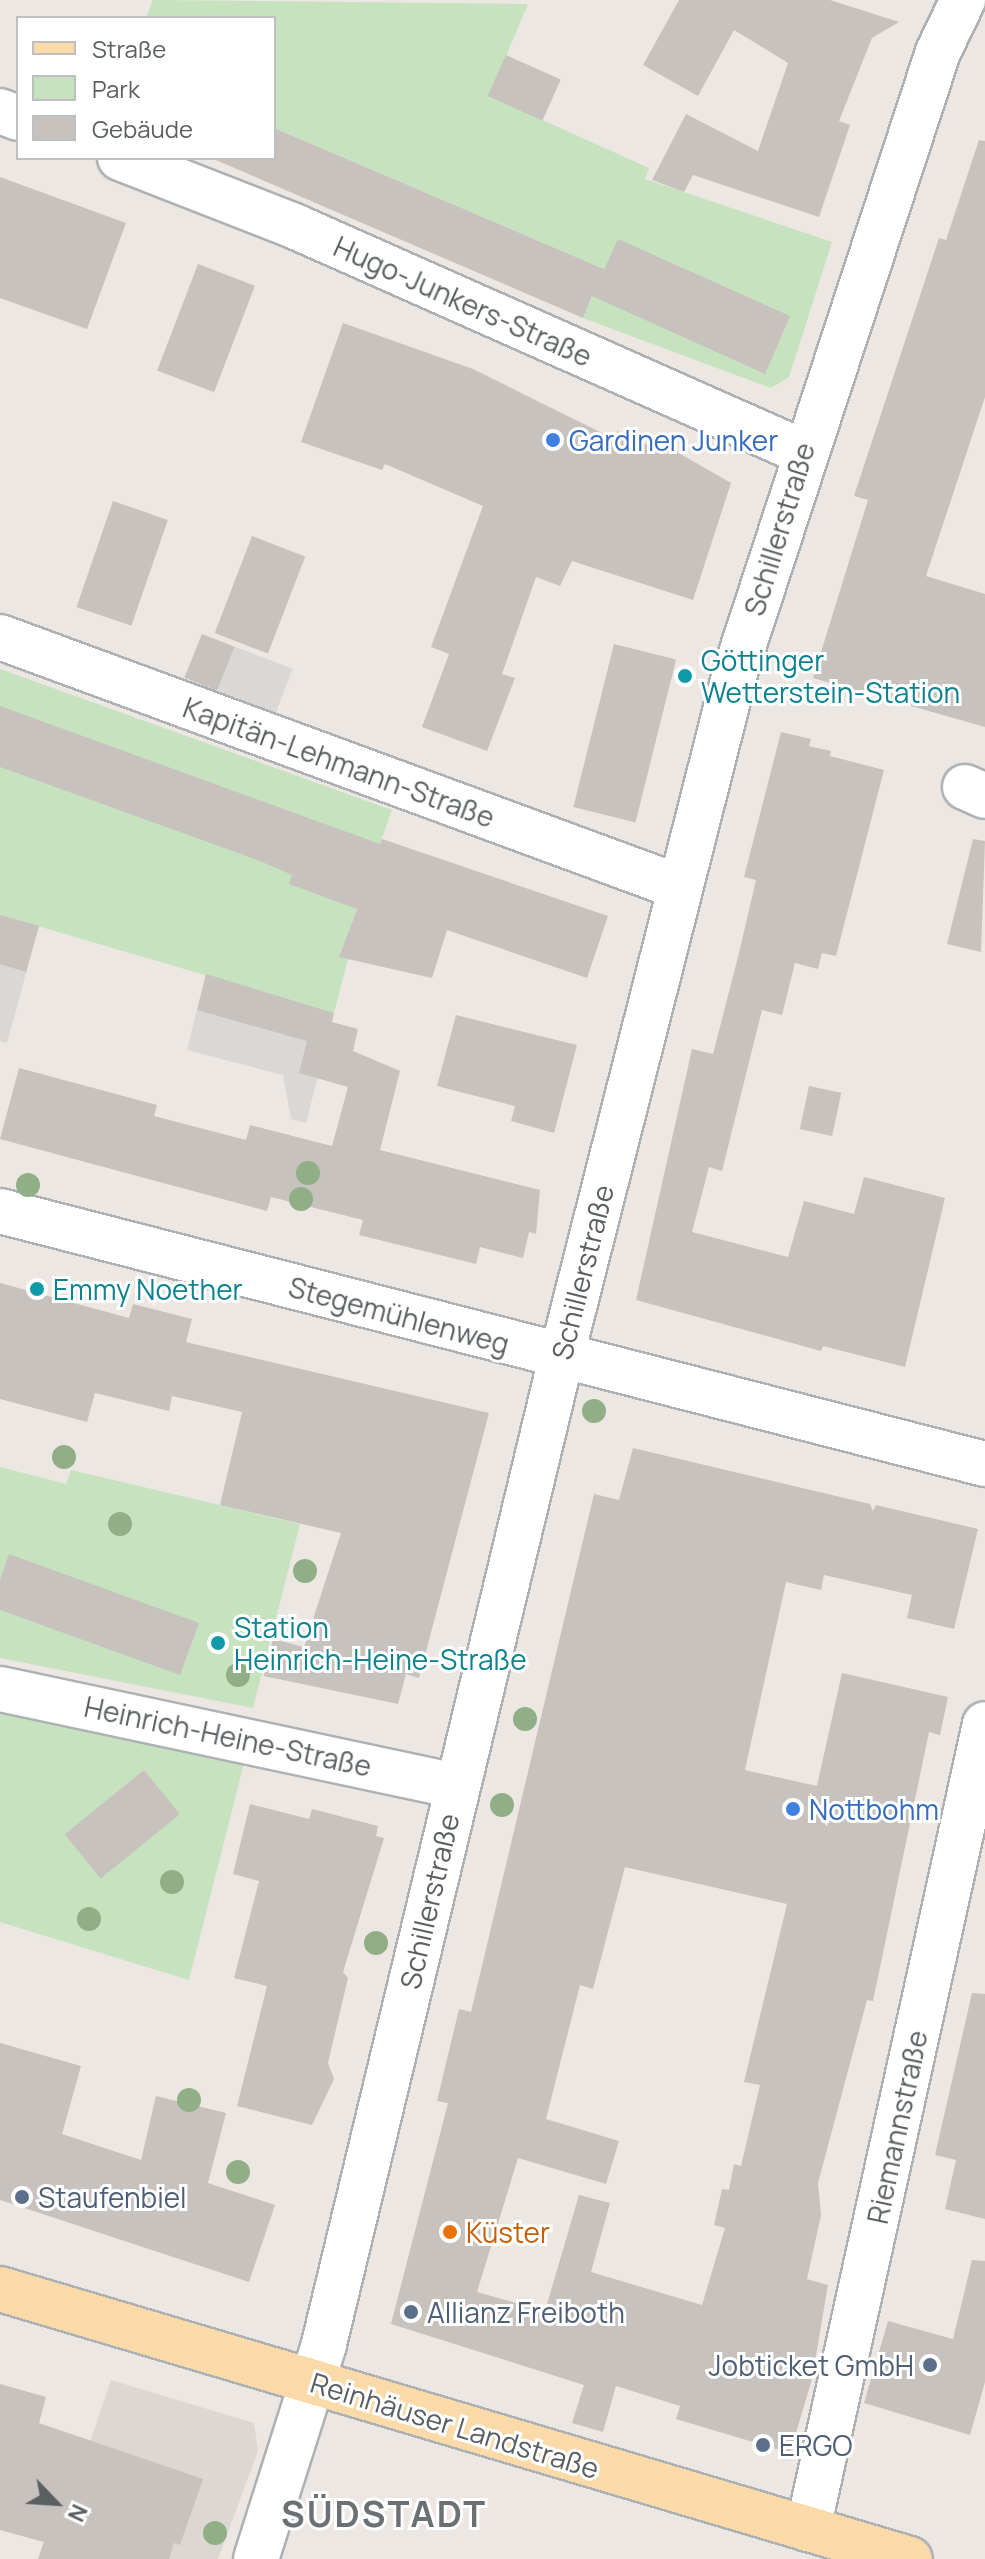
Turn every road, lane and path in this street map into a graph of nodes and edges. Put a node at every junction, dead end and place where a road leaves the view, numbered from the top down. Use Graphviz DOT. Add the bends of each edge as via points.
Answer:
graph roads {
  1 [pos="963,0"];
  2 [pos="125,160"];
  3 [pos="803,452"];
  4 [pos="0,637"];
  5 [pos="679,887"];
  6 [pos="0,1211"];
  7 [pos="561,1358"];
  8 [pos="985,1464"];
  9 [pos="0,1689"];
  10 [pos="985,1724"];
  11 [pos="456,1786"];
  12 [pos="0,2289"];
  13 [pos="314,2382"];
  14 [pos="808,2529"];
  15 [pos="256,2559"];
  16 [pos="910,2559"];
  1 -- 3 [label="street, Schillerstraße" via="938,52"];
  2 -- 3 [label="street, Hugo-Junkers-Straße" via="294,226"];
  3 -- 5 [label="street, Schillerstraße"];
  4 -- 5 [label="street, Kapitän-Lehmann-Straße"];
  5 -- 7 [label="street, Schillerstraße"];
  6 -- 7 [label="street, Stegemühlenweg"];
  7 -- 8 [label="street, Stegemühlenweg"];
  7 -- 11 [label="street, Schillerstraße"];
  9 -- 11 [label="street, Heinrich-Heine-Straße"];
  10 -- 14 [label="street, Riemannstraße"];
  11 -- 13 [label="street, Schillerstraße"];
  12 -- 13 [label="main road, Reinhäuser Landstraße"];
  13 -- 14 [label="main road, Reinhäuser Landstraße"];
  13 -- 15 [label="street, Schillerstraße"];
  14 -- 16 [label="main road, Reinhäuser Landstraße"];
}
